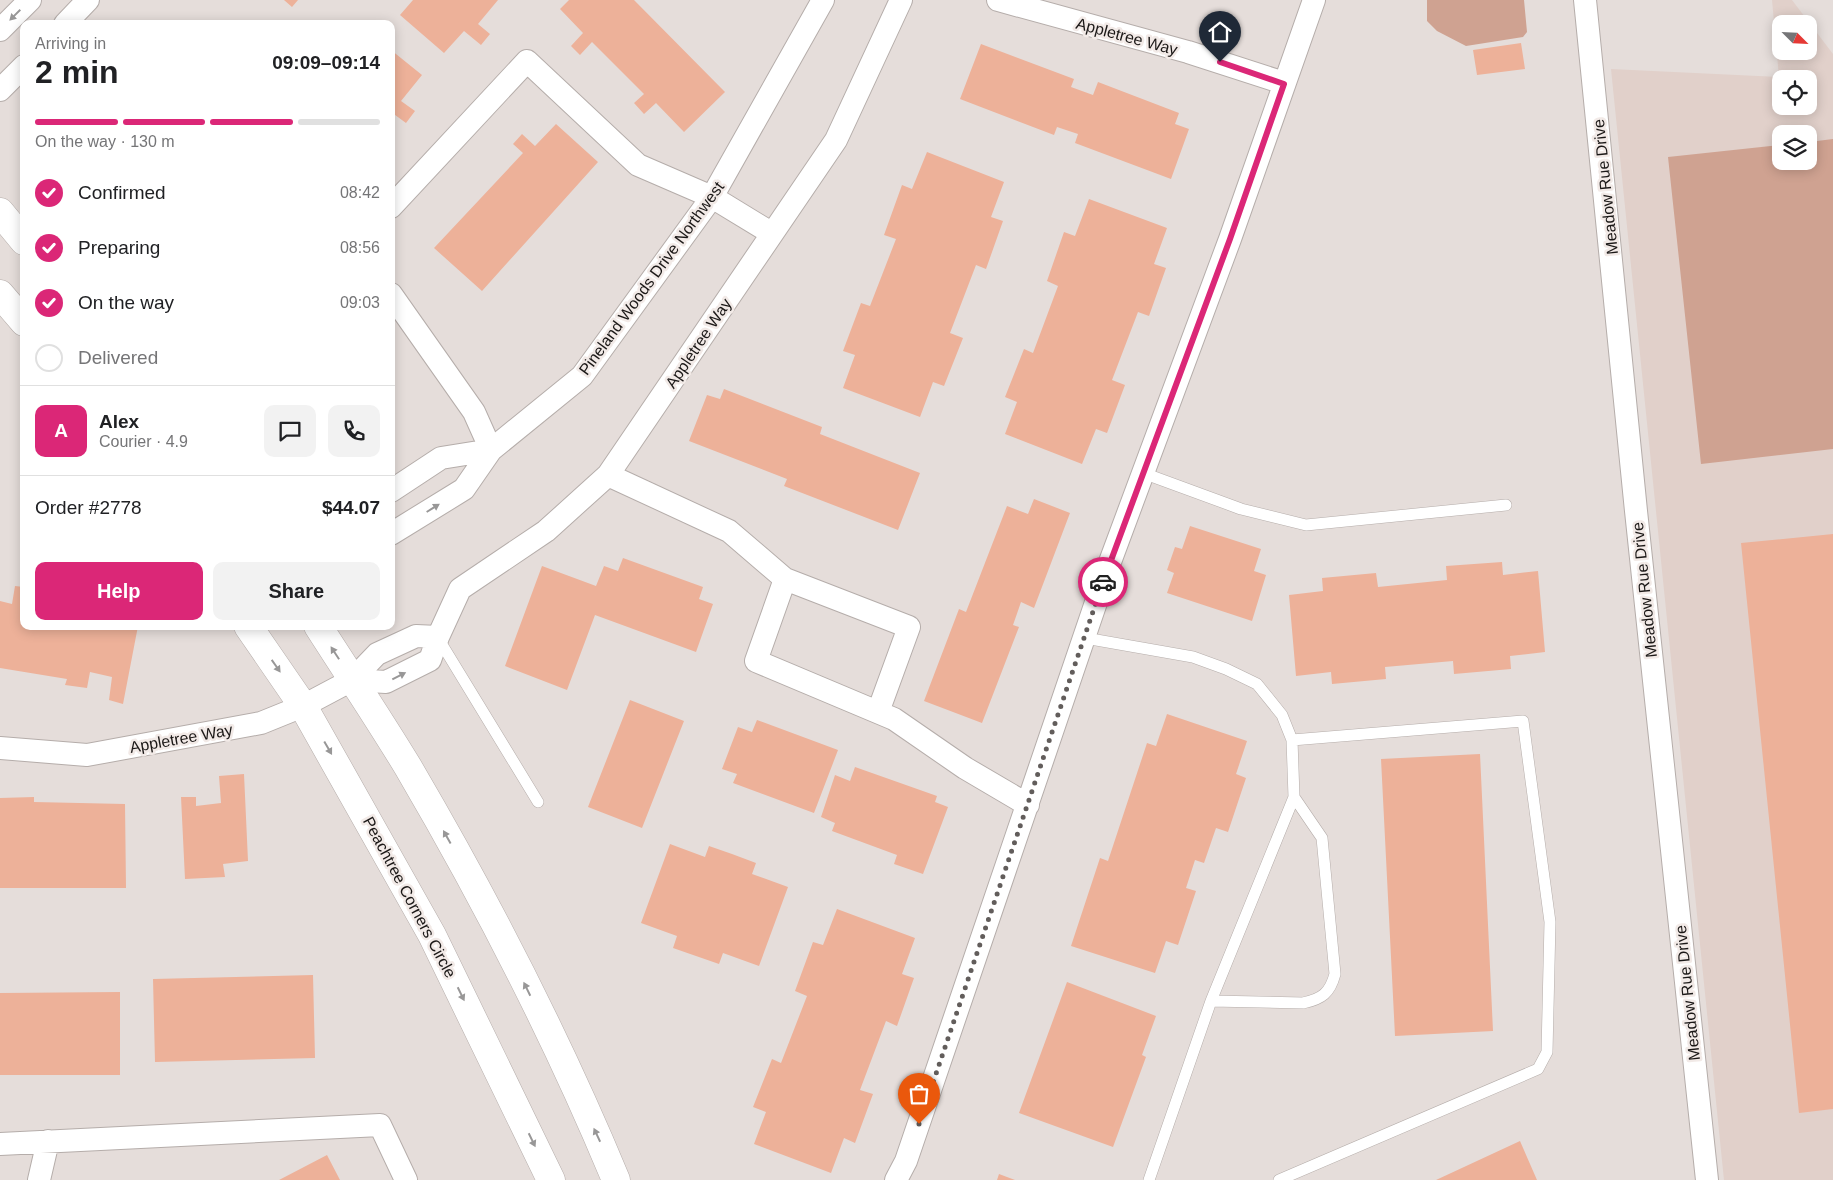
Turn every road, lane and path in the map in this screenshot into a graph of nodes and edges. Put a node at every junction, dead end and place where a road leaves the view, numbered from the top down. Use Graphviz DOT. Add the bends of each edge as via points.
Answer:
graph roads {
  1 [pos="30,0"];
  2 [pos="88,0"];
  3 [pos="823,0"];
  4 [pos="901,0"];
  5 [pos="998,0"];
  6 [pos="1314,0"];
  7 [pos="1585,0"];
  8 [pos="69,20"];
  9 [pos="0,30"];
  10 [pos="20,70"];
  11 [pos="1284,84"];
  12 [pos="0,90"];
  13 [pos="712,197"];
  14 [pos="395,203"];
  15 [pos="0,212"];
  16 [pos="771,233"];
  17 [pos="20,235"];
  18 [pos="0,294"];
  19 [pos="395,300"];
  20 [pos="20,317"];
  21 [pos="491,450"];
  22 [pos="1143,473"];
  23 [pos="608,475"];
  24 [pos="395,488"];
  25 [pos="1506,505"];
  26 [pos="395,532"];
  27 [pos="785,578"];
  28 [pos="251,630"];
  29 [pos="321,630"];
  30 [pos="438,637"];
  31 [pos="1085,638"];
  32 [pos="352,680"];
  33 [pos="304,706"];
  34 [pos="878,712"];
  35 [pos="1292,740"];
  36 [pos="0,748"];
  37 [pos="1294,797"];
  38 [pos="538,802"];
  39 [pos="1028,805"];
  40 [pos="1211,1001"];
  41 [pos="48,1142"];
  42 [pos="0,1144"];
  43 [pos="39,1180"];
  44 [pos="406,1180"];
  45 [pos="551,1180"];
  46 [pos="616,1180"];
  47 [pos="896,1180"];
  48 [pos="1149,1180"];
  49 [pos="1279,1180"];
  50 [pos="1707,1180"];
  1 -- 9 [label="street, one-way"];
  2 -- 8 [label="street"];
  3 -- 13 [label="street, Pineland Woods Drive Northwest"];
  4 -- 16 [label="street, Appletree Way" via="836,140"];
  5 -- 11 [label="street, Appletree Way" via="1188,52"];
  6 -- 11 [label="street"];
  7 -- 50 [label="street, Meadow Rue Drive"];
  10 -- 12 [label="street"];
  11 -- 22 [label="street"];
  13 -- 14 [label="street" via="638,165 527,61"];
  13 -- 16 [label="street"];
  13 -- 21 [label="street, Pineland Woods Drive Northwest" via="582,376"];
  15 -- 17 [label="street"];
  16 -- 23 [label="street, Appletree Way"];
  18 -- 20 [label="street"];
  19 -- 21 [label="street" via="474,412"];
  21 -- 24 [label="street" via="441,458"];
  26 -- 21 [label="street, Pineland Woods Drive Northwest, one-way" via="464,489"];
  22 -- 25 [label="lane" via="1241,509 1306,525"];
  22 -- 31 [label="street"];
  23 -- 27 [label="street" via="729,531"];
  23 -- 30 [label="street, Appletree Way" via="546,531 460,589"];
  27 -- 34 [label="street" via="756,661"];
  27 -- 34 [label="street" via="908,627"];
  28 -- 33 [label="street, Peachtree Corners Circle, one-way"];
  32 -- 29 [label="street, one-way"];
  30 -- 32 [label="street, Appletree Way" via="430,660 386,682"];
  30 -- 38 [label="lane"];
  31 -- 35 [label="lane" via="1193,657 1257,684 1282,715"];
  31 -- 39 [label="street"];
  32 -- 33 [label="street, Appletree Way"];
  46 -- 32 [label="street, one-way" via="554,1044 483,903 407,767"];
  33 -- 36 [label="street, Appletree Way" via="261,724 87,755"];
  33 -- 45 [label="street, Peachtree Corners Circle, one-way" via="432,934"];
  34 -- 39 [label="street"];
  35 -- 37 [label="lane"];
  35 -- 49 [label="lane" via="1524,721 1550,922 1547,1052 1538,1069"];
  37 -- 40 [label="lane"];
  37 -- 40 [label="lane" via="1322,838 1335,974 1333,984 1327,994 1302,1003"];
  39 -- 47 [label="street" via="906,1161"];
  40 -- 48 [label="lane"];
  41 -- 42 [label="street"];
  41 -- 43 [label="street"];
  41 -- 44 [label="street" via="380,1125"];
}
